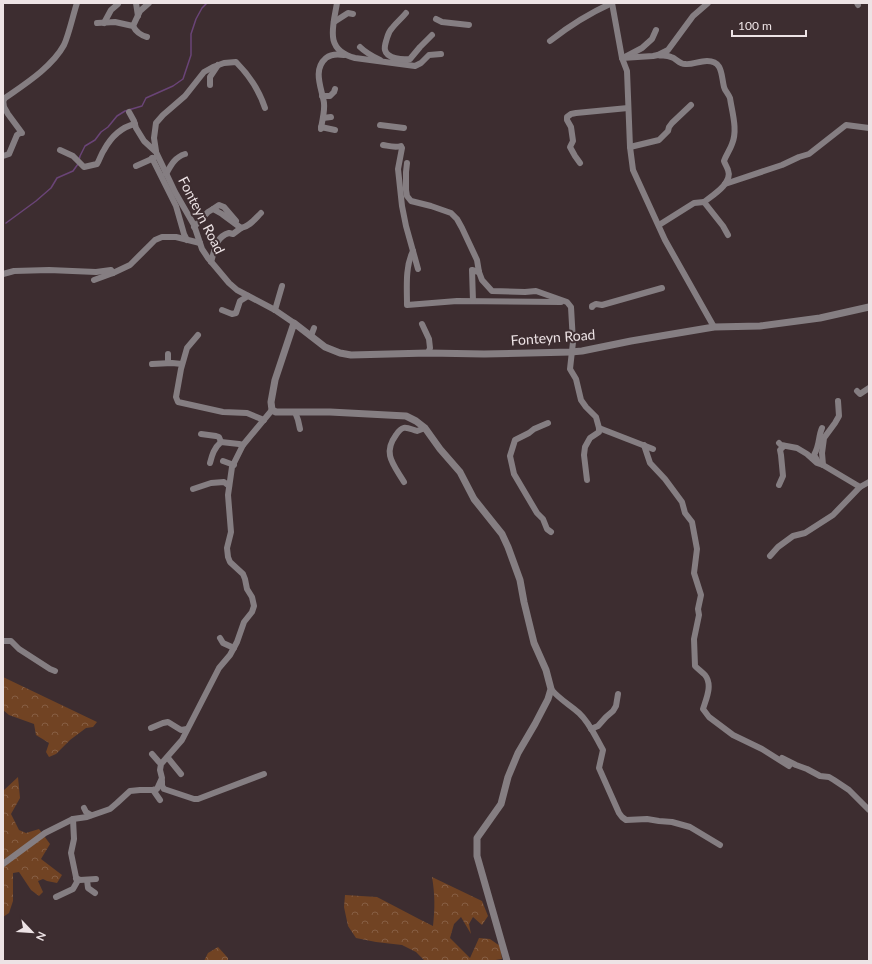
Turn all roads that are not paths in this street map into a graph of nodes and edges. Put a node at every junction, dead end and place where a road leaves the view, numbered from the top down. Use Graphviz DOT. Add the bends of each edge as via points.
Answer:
graph roads {
  1 [pos="77,3"];
  2 [pos="136,3"];
  3 [pos="337,3"];
  4 [pos="612,3"];
  5 [pos="708,3"];
  6 [pos="118,4"];
  7 [pos="147,4"];
  8 [pos="406,13"];
  9 [pos="353,14"];
  10 [pos="138,16"];
  11 [pos="436,20"];
  12 [pos="334,22"];
  13 [pos="469,25"];
  14 [pos="133,26"];
  15 [pos="656,30"];
  16 [pos="432,35"];
  17 [pos="146,37"];
  18 [pos="550,41"];
  19 [pos="360,47"];
  20 [pos="441,54"];
  21 [pos="658,55"];
  22 [pos="347,56"];
  23 [pos="622,58"];
  24 [pos="384,62"];
  25 [pos="218,65"];
  26 [pos="210,85"];
  27 [pos="335,89"];
  28 [pos="322,96"];
  29 [pos="3,100"];
  30 [pos="691,105"];
  31 [pos="265,108"];
  32 [pos="628,108"];
  33 [pos="128,112"];
  34 [pos="323,118"];
  35 [pos="331,118"];
  36 [pos="135,124"];
  37 [pos="380,125"];
  38 [pos="404,128"];
  39 [pos="869,128"];
  40 [pos="335,130"];
  41 [pos="383,145"];
  42 [pos="630,147"];
  43 [pos="60,150"];
  44 [pos="185,154"];
  45 [pos="155,155"];
  46 [pos="3,156"];
  47 [pos="407,162"];
  48 [pos="580,163"];
  49 [pos="136,166"];
  50 [pos="166,174"];
  51 [pos="725,184"];
  52 [pos="704,202"];
  53 [pos="213,209"];
  54 [pos="261,213"];
  55 [pos="236,220"];
  56 [pos="659,225"];
  57 [pos="194,227"];
  58 [pos="241,228"];
  59 [pos="728,235"];
  60 [pos="187,240"];
  61 [pos="200,243"];
  62 [pos="413,251"];
  63 [pos="211,262"];
  64 [pos="418,268"];
  65 [pos="479,272"];
  66 [pos="113,273"];
  67 [pos="3,274"];
  68 [pos="94,280"];
  69 [pos="282,286"];
  70 [pos="662,288"];
  71 [pos="248,296"];
  72 [pos="474,301"];
  73 [pos="567,302"];
  74 [pos="592,307"];
  75 [pos="869,307"];
  76 [pos="222,310"];
  77 [pos="275,310"];
  78 [pos="294,323"];
  79 [pos="422,324"];
  80 [pos="714,327"];
  81 [pos="314,328"];
  82 [pos="198,335"];
  83 [pos="311,336"];
  84 [pos="571,352"];
  85 [pos="428,353"];
  86 [pos="168,354"];
  87 [pos="168,363"];
  88 [pos="152,364"];
  89 [pos="182,364"];
  90 [pos="869,388"];
  91 [pos="857,391"];
  92 [pos="838,401"];
  93 [pos="272,410"];
  94 [pos="295,412"];
  95 [pos="264,420"];
  96 [pos="548,423"];
  97 [pos="425,428"];
  98 [pos="599,428"];
  99 [pos="822,428"];
  100 [pos="300,429"];
  101 [pos="201,434"];
  102 [pos="221,442"];
  103 [pos="644,444"];
  104 [pos="243,446"];
  105 [pos="653,449"];
  106 [pos="223,461"];
  107 [pos="210,463"];
  108 [pos="234,465"];
  109 [pos="823,465"];
  110 [pos="587,480"];
  111 [pos="404,482"];
  112 [pos="869,482"];
  113 [pos="779,485"];
  114 [pos="229,486"];
  115 [pos="860,487"];
  116 [pos="193,490"];
  117 [pos="551,532"];
  118 [pos="770,556"];
  119 [pos="220,638"];
  120 [pos="3,641"];
  121 [pos="234,648"];
  122 [pos="55,671"];
  123 [pos="551,689"];
  124 [pos="618,694"];
  125 [pos="151,728"];
  126 [pos="187,729"];
  127 [pos="591,729"];
  128 [pos="762,749"];
  129 [pos="152,754"];
  130 [pos="161,755"];
  131 [pos="168,758"];
  132 [pos="160,763"];
  133 [pos="789,766"];
  134 [pos="181,774"];
  135 [pos="264,774"];
  136 [pos="162,781"];
  137 [pos="153,790"];
  138 [pos="160,800"];
  139 [pos="84,808"];
  140 [pos="869,810"];
  141 [pos="91,815"];
  142 [pos="73,819"];
  143 [pos="720,845"];
  144 [pos="3,864"];
  145 [pos="76,878"];
  146 [pos="96,879"];
  147 [pos="87,880"];
  148 [pos="95,893"];
  149 [pos="56,897"];
  150 [pos="507,961"];
  1 -- 29 [label="street" via="60,52 27,83"];
  2 -- 10 [label="street"];
  3 -- 12 [label="street"];
  4 -- 18 [label="street" via="596,10"];
  4 -- 23 [label="street"];
  5 -- 21 [label="street" via="692,16 668,50"];
  6 -- 14 [label="street" via="100,23 114,22"];
  7 -- 10 [label="street"];
  8 -- 16 [label="street" via="392,27 384,49 386,53 403,60 410,58"];
  9 -- 12 [label="street" via="348,13"];
  10 -- 14 [label="street"];
  11 -- 13 [label="street"];
  12 -- 22 [label="street" via="333,39 340,51"];
  14 -- 17 [label="street"];
  15 -- 23 [label="street" via="652,39 642,48"];
  19 -- 24 [label="street"];
  20 -- 24 [label="street" via="431,54 415,66"];
  21 -- 23 [label="street"];
  21 -- 51 [label="street" via="670,56 685,64 712,62 720,68 725,90 730,98 735,131 724,161 729,174"];
  22 -- 24 [label="street"];
  22 -- 28 [label="street" via="328,56 319,67"];
  23 -- 32 [label="street" via="627,71"];
  25 -- 26 [label="street" via="210,77"];
  25 -- 31 [label="street" via="236,62 257,88"];
  25 -- 45 [label="street" via="204,72 185,96 156,123"];
  27 -- 28 [label="street" via="330,96"];
  28 -- 34 [label="street"];
  29 -- 46 [label="street" via="4,107 22,133 17,135 9,154"];
  30 -- 42 [label="street" via="659,140"];
  32 -- 42 [label="street"];
  32 -- 48 [label="street" via="576,113 567,118 573,141 570,147"];
  33 -- 36 [label="street, Fonteyn Road"];
  34 -- 35 [label="street"];
  34 -- 40 [label="street" via="321,128"];
  36 -- 43 [label="street" via="128,125 112,138 97,164 84,167 72,156"];
  36 -- 45 [label="street, Fonteyn Road" via="144,141 156,152"];
  37 -- 38 [label="street"];
  39 -- 51 [label="street" via="846,125 809,154"];
  41 -- 62 [label="street" via="402,147 398,169 400,192"];
  42 -- 56 [label="street" via="634,170"];
  44 -- 50 [label="street" via="174,160"];
  45 -- 49 [label="street"];
  45 -- 50 [label="street, Fonteyn Road"];
  45 -- 60 [label="street"];
  47 -- 65 [label="street" via="407,196 411,201 451,213 457,219"];
  50 -- 57 [label="street, Fonteyn Road"];
  51 -- 52 [label="street"];
  52 -- 56 [label="street" via="694,203"];
  52 -- 59 [label="street"];
  53 -- 55 [label="street" via="219,205 224,207"];
  53 -- 57 [label="street"];
  53 -- 58 [label="street"];
  54 -- 58 [label="street" via="251,224"];
  56 -- 80 [label="street"];
  57 -- 61 [label="street, Fonteyn Road"];
  58 -- 63 [label="street" via="233,234 229,232 220,237 215,244"];
  60 -- 61 [label="street"];
  60 -- 66 [label="street" via="176,237 155,240 130,265"];
  61 -- 63 [label="street, Fonteyn Road"];
  62 -- 64 [label="street"];
  62 -- 72 [label="street" via="408,266 407,305"];
  63 -- 71 [label="street, Fonteyn Road" via="229,283"];
  65 -- 72 [label="street" via="472,270"];
  65 -- 73 [label="street" via="482,280 492,291 536,291"];
  66 -- 67 [label="street" via="111,270 49,270 14,271"];
  66 -- 68 [label="street"];
  69 -- 77 [label="street"];
  70 -- 74 [label="street"];
  71 -- 76 [label="street" via="240,301 236,313"];
  71 -- 77 [label="street, Fonteyn Road"];
  72 -- 73 [label="street"];
  73 -- 84 [label="street" via="571,307"];
  75 -- 80 [label="street, Fonteyn Road" via="820,318 760,326"];
  77 -- 78 [label="street, Fonteyn Road"];
  78 -- 83 [label="street, Fonteyn Road"];
  78 -- 93 [label="street" via="275,380"];
  79 -- 85 [label="street" via="429,339"];
  80 -- 84 [label="street, Fonteyn Road"];
  81 -- 83 [label="street"];
  82 -- 89 [label="street" via="187,348"];
  83 -- 85 [label="street, Fonteyn Road" via="325,346 352,355"];
  84 -- 85 [label="street, Fonteyn Road"];
  84 -- 98 [label="street" via="570,369 576,379 581,400 596,417"];
  86 -- 87 [label="street"];
  87 -- 88 [label="street"];
  87 -- 89 [label="street"];
  89 -- 95 [label="street" via="176,397 178,402 223,412 247,413"];
  90 -- 91 [label="street" via="860,394"];
  92 -- 109 [label="street" via="839,416 824,438"];
  93 -- 94 [label="street"];
  93 -- 95 [label="street"];
  94 -- 97 [label="street" via="406,416"];
  94 -- 100 [label="street"];
  95 -- 104 [label="street"];
  96 -- 117 [label="street" via="515,440 510,456 514,474"];
  97 -- 111 [label="street" via="417,431 404,427 391,441 391,460"];
  97 -- 123 [label="street" via="460,472 474,499 502,534 520,580 534,643"];
  98 -- 103 [label="street"];
  98 -- 110 [label="street" via="599,432 590,438 585,447"];
  99 -- 109 [label="street" via="814,455"];
  101 -- 102 [label="street" via="219,437"];
  102 -- 104 [label="street"];
  102 -- 107 [label="street"];
  103 -- 105 [label="street"];
  103 -- 128 [label="street" via="650,463 682,502 685,513 692,522 697,549 694,573 701,595 694,639 695,666 706,675 709,683 703,709 733,736"];
  104 -- 108 [label="street"];
  106 -- 108 [label="street"];
  108 -- 114 [label="street"];
  109 -- 113 [label="street" via="797,448 781,444 783,476"];
  109 -- 115 [label="street"];
  112 -- 115 [label="street"];
  114 -- 116 [label="street" via="224,482 211,483"];
  114 -- 121 [label="street" via="231,532 227,548 228,557 243,574 254,606 244,622"];
  115 -- 118 [label="street" via="834,516 805,533 793,536"];
  119 -- 121 [label="street" via="223,643"];
  120 -- 122 [label="street" via="11,641 19,649"];
  121 -- 126 [label="street" via="219,668"];
  123 -- 127 [label="street" via="579,714"];
  123 -- 150 [label="street" via="518,753 501,804 477,838 476,856"];
  124 -- 127 [label="street" via="613,711 598,726"];
  125 -- 126 [label="street" via="168,722 181,730"];
  126 -- 131 [label="street"];
  127 -- 143 [label="street" via="603,750 599,768 622,817 626,820 647,819 690,827"];
  128 -- 133 [label="street"];
  128 -- 140 [label="street" via="820,776 829,777 849,790"];
  129 -- 132 [label="street"];
  130 -- 132 [label="street"];
  131 -- 132 [label="street"];
  131 -- 134 [label="street"];
  132 -- 136 [label="street"];
  135 -- 136 [label="street" via="198,799 164,789"];
  136 -- 137 [label="street" via="157,789"];
  137 -- 138 [label="street"];
  137 -- 141 [label="street" via="130,791 110,809"];
  139 -- 141 [label="street"];
  141 -- 142 [label="street"];
  142 -- 144 [label="street" via="46,833"];
  142 -- 145 [label="street" via="74,839 71,853"];
  145 -- 147 [label="street"];
  145 -- 149 [label="street" via="77,882 73,889"];
  146 -- 147 [label="street"];
  147 -- 148 [label="street" via="88,888"];
}
